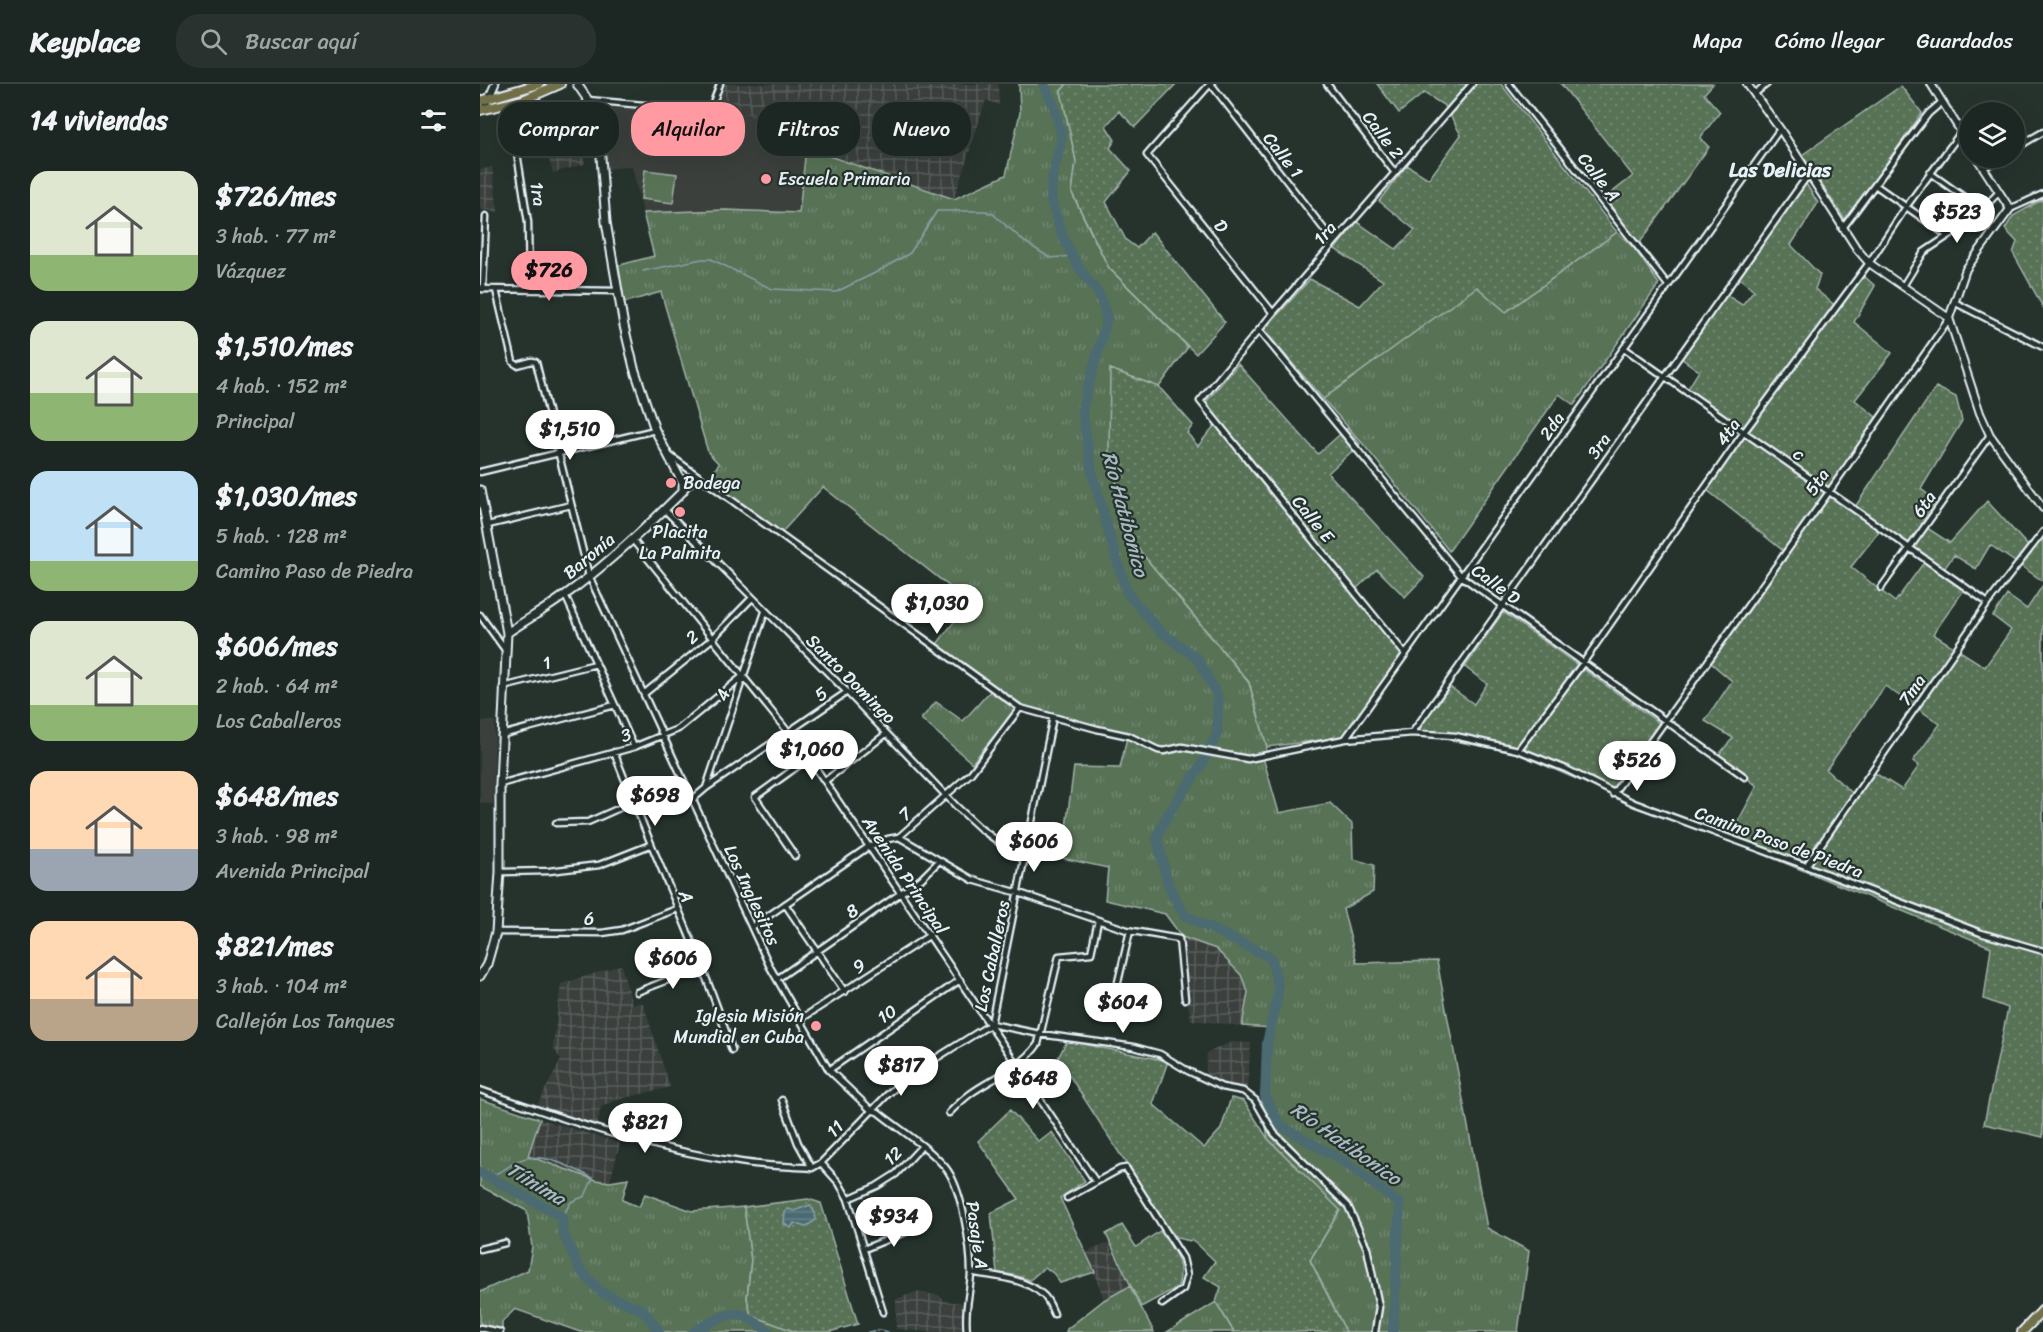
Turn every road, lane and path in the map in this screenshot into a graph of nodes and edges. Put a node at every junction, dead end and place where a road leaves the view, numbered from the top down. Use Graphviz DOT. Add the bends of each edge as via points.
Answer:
graph roads {
  1 [pos="495,84"];
  2 [pos="539,84"];
  3 [pos="560,84"];
  4 [pos="577,84"];
  5 [pos="720,84"];
  6 [pos="1210,84"];
  7 [pos="1327,84"];
  8 [pos="1472,84"];
  9 [pos="1509,84"];
  10 [pos="1747,84"];
  11 [pos="1767,84"];
  12 [pos="1932,84"];
  13 [pos="1754,94"];
  14 [pos="484,100"];
  15 [pos="588,100"];
  16 [pos="513,102"];
  17 [pos="1942,102"];
  18 [pos="498,105"];
  19 [pos="482,109"];
  20 [pos="1780,129"];
  21 [pos="1959,129"];
  22 [pos="2043,132"];
  23 [pos="1959,135"];
  24 [pos="2025,143"];
  25 [pos="517,156"];
  26 [pos="1983,168"];
  27 [pos="1395,173"];
  28 [pos="1930,174"];
  29 [pos="1808,175"];
  30 [pos="1875,185"];
  31 [pos="1999,192"];
  32 [pos="2043,194"];
  33 [pos="1906,207"];
  34 [pos="2010,209"];
  35 [pos="1982,210"];
  36 [pos="486,216"];
  37 [pos="1842,229"];
  38 [pos="1948,236"];
  39 [pos="1334,242"];
  40 [pos="1869,263"];
  41 [pos="1668,285"];
  42 [pos="1903,286"];
  43 [pos="482,289"];
  44 [pos="496,290"];
  45 [pos="529,290"];
  46 [pos="618,291"];
  47 [pos="1954,302"];
  48 [pos="1273,313"];
  49 [pos="1949,318"];
  50 [pos="1259,330"];
  51 [pos="2043,347"];
  52 [pos="1624,348"];
  53 [pos="1665,376"];
  54 [pos="1200,401"];
  55 [pos="655,430"];
  56 [pos="1744,432"];
  57 [pos="1990,435"];
  58 [pos="558,452"];
  59 [pos="668,454"];
  60 [pos="480,472"];
  61 [pos="698,476"];
  62 [pos="480,490"];
  63 [pos="683,490"];
  64 [pos="1829,492"];
  65 [pos="571,505"];
  66 [pos="2043,508"];
  67 [pos="664,509"];
  68 [pos="488,525"];
  69 [pos="2043,532"];
  70 [pos="632,539"];
  71 [pos="1909,548"];
  72 [pos="589,576"];
  73 [pos="1461,576"];
  74 [pos="1881,588"];
  75 [pos="565,595"];
  76 [pos="752,598"];
  77 [pos="1988,603"];
  78 [pos="1502,606"];
  79 [pos="765,612"];
  80 [pos="480,615"];
  81 [pos="507,633"];
  82 [pos="713,638"];
  83 [pos="506,651"];
  84 [pos="1406,654"];
  85 [pos="596,663"];
  86 [pos="1583,663"];
  87 [pos="744,676"];
  88 [pos="504,687"];
  89 [pos="847,692"];
  90 [pos="645,693"];
  91 [pos="615,705"];
  92 [pos="1020,708"];
  93 [pos="1053,717"];
  94 [pos="1665,721"];
  95 [pos="789,732"];
  96 [pos="1412,733"];
  97 [pos="886,734"];
  98 [pos="501,735"];
  99 [pos="664,735"];
  100 [pos="1345,739"];
  101 [pos="634,747"];
  102 [pos="1518,750"];
  103 [pos="614,752"];
  104 [pos="809,758"];
  105 [pos="1745,777"];
  106 [pos="825,781"];
  107 [pos="500,784"];
  108 [pos="706,788"];
  109 [pos="1613,794"];
  110 [pos="946,795"];
  111 [pos="693,799"];
  112 [pos="633,802"];
  113 [pos="556,823"];
  114 [pos="899,837"];
  115 [pos="650,846"];
  116 [pos="868,847"];
  117 [pos="795,856"];
  118 [pos="939,861"];
  119 [pos="1025,861"];
  120 [pos="1806,866"];
  121 [pos="500,872"];
  122 [pos="901,893"];
  123 [pos="1019,893"];
  124 [pos="785,904"];
  125 [pos="677,909"];
  126 [pos="1098,921"];
  127 [pos="753,927"];
  128 [pos="1131,931"];
  129 [pos="496,932"];
  130 [pos="930,935"];
  131 [pos="818,951"];
  132 [pos="2043,951"];
  133 [pos="701,967"];
  134 [pos="480,976"];
  135 [pos="777,979"];
  136 [pos="960,980"];
  137 [pos="1118,982"];
  138 [pos="637,992"];
  139 [pos="845,992"];
  140 [pos="1185,999"];
  141 [pos="801,1019"];
  142 [pos="991,1024"];
  143 [pos="1040,1034"];
  144 [pos="732,1050"];
  145 [pos="1018,1066"];
  146 [pos="829,1070"];
  147 [pos="480,1090"];
  148 [pos="782,1100"];
  149 [pos="871,1110"];
  150 [pos="949,1113"];
  151 [pos="922,1146"];
  152 [pos="821,1163"];
  153 [pos="813,1167"];
  154 [pos="1096,1182"];
  155 [pos="1067,1198"];
  156 [pos="848,1199"];
  157 [pos="915,1228"];
  158 [pos="505,1243"];
  159 [pos="864,1249"];
  160 [pos="480,1250"];
  161 [pos="971,1272"];
  162 [pos="1162,1304"];
  163 [pos="2043,1310"];
  164 [pos="883,1312"];
  165 [pos="1054,1314"];
  166 [pos="480,1328"];
  167 [pos="500,1332"];
  168 [pos="967,1332"];
  169 [pos="1375,1332"];
  170 [pos="2022,1332"];
  1 -- 14 [label="street"];
  2 -- 14 [label="main road"];
  3 -- 16 [label="main road"];
  4 -- 15 [label="main road"];
  5 -- 15 [label="street" via="710,111"];
  6 -- 39 [label="street, Calle 1"];
  6 -- 48 [label="street, D" via="1148,155"];
  7 -- 27 [label="street, Calle 2"];
  8 -- 27 [label="street, 1ra"];
  9 -- 41 [label="street, Calle A"];
  10 -- 13 [label="street"];
  11 -- 13 [label="street"];
  12 -- 17 [label="street"];
  13 -- 20 [label="street"];
  14 -- 19 [label="street"];
  15 -- 46 [label="main road" via="600,144 606,222"];
  17 -- 21 [label="street"];
  17 -- 30 [label="street"];
  18 -- 19 [label="main road"];
  20 -- 29 [label="street"];
  20 -- 41 [label="street, 2da"];
  22 -- 24 [label="street"];
  23 -- 28 [label="street, 4ta"];
  25 -- 45 [label="street, 1ra" via="528,222"];
  26 -- 31 [label="street"];
  27 -- 39 [label="street, 1ra"];
  28 -- 33 [label="street, 4ta"];
  28 -- 35 [label="street"];
  29 -- 37 [label="street"];
  29 -- 53 [label="street, 3ra"];
  30 -- 33 [label="street"];
  30 -- 37 [label="street"];
  31 -- 34 [label="street"];
  31 -- 35 [label="street"];
  32 -- 34 [label="street, 5ta"];
  33 -- 38 [label="street"];
  33 -- 40 [label="street, 4ta"];
  34 -- 47 [label="street, 5ta" via="1966,269"];
  35 -- 38 [label="street"];
  36 -- 43 [label="street"];
  37 -- 40 [label="street"];
  38 -- 42 [label="street" via="1924,252"];
  39 -- 48 [label="street, 1ra"];
  40 -- 42 [label="street"];
  40 -- 56 [label="street, 4ta"];
  41 -- 52 [label="street, 2da"];
  42 -- 49 [label="street"];
  43 -- 44 [label="street"];
  44 -- 45 [label="street"];
  44 -- 58 [label="street, Los Inglesitos" via="513,362 536,362"];
  45 -- 46 [label="street"];
  46 -- 55 [label="main road" via="634,368"];
  47 -- 49 [label="street, 5ta"];
  47 -- 51 [label="street"];
  48 -- 50 [label="street, 1ra"];
  49 -- 57 [label="street"];
  49 -- 64 [label="street, 5ta"];
  50 -- 54 [label="street, 1ra"];
  50 -- 73 [label="street, Calle D"];
  52 -- 53 [label="street, c"];
  52 -- 73 [label="street, 2da"];
  53 -- 56 [label="street, c"];
  53 -- 78 [label="street, 3ra"];
  54 -- 84 [label="street, Calle E"];
  55 -- 58 [label="street"];
  55 -- 59 [label="main road"];
  56 -- 64 [label="street, c"];
  56 -- 86 [label="street, 4ta"];
  57 -- 66 [label="street"];
  57 -- 71 [label="street, 6ta"];
  58 -- 60 [label="street"];
  58 -- 65 [label="street, Los Inglesitos"];
  59 -- 61 [label="street, Camino Paso de Piedra"];
  59 -- 63 [label="main road"];
  61 -- 63 [label="street"];
  61 -- 92 [label="street, Camino Paso de Piedra"];
  62 -- 68 [label="main road"];
  63 -- 67 [label="main road, Baronía"];
  64 -- 71 [label="street, c"];
  64 -- 94 [label="street, 5ta"];
  65 -- 68 [label="street"];
  65 -- 72 [label="street, Los Inglesitos"];
  67 -- 70 [label="main road, Baronía"];
  67 -- 76 [label="street, Santo Domingo"];
  68 -- 81 [label="main road"];
  69 -- 77 [label="street, 7ma"];
  70 -- 72 [label="main road, Baronía"];
  70 -- 82 [label="street, Avenida Principal"];
  71 -- 74 [label="street, 6ta"];
  71 -- 77 [label="street, c"];
  72 -- 75 [label="main road, Baronía"];
  72 -- 90 [label="street, Los Inglesitos"];
  73 -- 78 [label="street, Calle D"];
  73 -- 84 [label="street, 2da"];
  75 -- 81 [label="main road, Baronía"];
  75 -- 85 [label="street"];
  76 -- 79 [label="street, Santo Domingo"];
  76 -- 82 [label="street, 2"];
  77 -- 120 [label="street, 7ma"];
  78 -- 86 [label="street, Calle D"];
  78 -- 96 [label="street, 3ra"];
  79 -- 87 [label="street, 4"];
  79 -- 89 [label="street, Santo Domingo"];
  80 -- 83 [label="street"];
  81 -- 83 [label="main road"];
  82 -- 87 [label="street, Avenida Principal"];
  82 -- 90 [label="street, 2"];
  83 -- 88 [label="main road"];
  84 -- 100 [label="street, 2da"];
  85 -- 88 [label="street, 1"];
  85 -- 91 [label="street"];
  86 -- 94 [label="street, Calle D"];
  86 -- 102 [label="street, 4ta"];
  87 -- 95 [label="street, Avenida Principal"];
  87 -- 99 [label="street, 3" via="678,729"];
  87 -- 108 [label="street, 4"];
  88 -- 98 [label="main road"];
  89 -- 95 [label="street, 5"];
  89 -- 97 [label="street, Santo Domingo"];
  90 -- 99 [label="street, Los Inglesitos"];
  91 -- 98 [label="street"];
  91 -- 101 [label="street"];
  92 -- 93 [label="street, Camino Paso de Piedra"];
  92 -- 110 [label="street, 7" via="970,773"];
  93 -- 100 [label="street, Camino Paso de Piedra" via="1129,736 1158,750 1194,748 1248,759"];
  93 -- 119 [label="street, Los Caballeros"];
  94 -- 105 [label="street, Calle D"];
  94 -- 109 [label="street, 5ta"];
  95 -- 104 [label="street, Avenida Principal"];
  95 -- 108 [label="street, 5"];
  96 -- 100 [label="street, Camino Paso de Piedra"];
  96 -- 102 [label="street, Camino Paso de Piedra" via="1455,736"];
  97 -- 106 [label="street"];
  97 -- 110 [label="street, Santo Domingo"];
  98 -- 107 [label="main road"];
  99 -- 101 [label="street, 3"];
  99 -- 111 [label="street, Los Inglesitos"];
  101 -- 103 [label="street, 3"];
  102 -- 109 [label="street, Camino Paso de Piedra"];
  103 -- 107 [label="street, 3"];
  103 -- 112 [label="street, A"];
  104 -- 106 [label="street, Avenida Principal"];
  104 -- 117 [label="street" via="755,797"];
  106 -- 116 [label="street, Avenida Principal"];
  107 -- 121 [label="main road"];
  108 -- 111 [label="street, 5"];
  109 -- 120 [label="street, Camino Paso de Piedra"];
  110 -- 114 [label="street, 7"];
  110 -- 119 [label="street, Santo Domingo"];
  111 -- 127 [label="street, Los Inglesitos"];
  112 -- 113 [label="street" via="588,822"];
  112 -- 115 [label="street, A"];
  114 -- 116 [label="street, 7"];
  114 -- 118 [label="street"];
  115 -- 121 [label="street" via="599,865"];
  115 -- 125 [label="street, A"];
  116 -- 122 [label="street, Avenida Principal"];
  116 -- 124 [label="street, 7"];
  118 -- 122 [label="street, 8"];
  118 -- 123 [label="street" via="973,880"];
  119 -- 123 [label="street, Los Caballeros"];
  120 -- 132 [label="street, Camino Paso de Piedra" via="1981,933"];
  121 -- 129 [label="main road"];
  122 -- 130 [label="street, Avenida Principal"];
  122 -- 131 [label="street, 8"];
  123 -- 126 [label="street"];
  123 -- 142 [label="street, Los Caballeros"];
  124 -- 127 [label="street, 7"];
  124 -- 131 [label="street"];
  125 -- 129 [label="street, 6" via="622,930 602,933"];
  125 -- 133 [label="street, A"];
  126 -- 128 [label="street"];
  126 -- 143 [label="street" via="1091,953 1059,956"];
  127 -- 135 [label="street, Los Inglesitos"];
  128 -- 137 [label="street"];
  128 -- 140 [label="street" via="1179,939"];
  129 -- 134 [label="main road"];
  130 -- 136 [label="street, Avenida Principal"];
  130 -- 139 [label="street, 9"];
  131 -- 135 [label="street, 8"];
  131 -- 139 [label="street"];
  133 -- 138 [label="street"];
  133 -- 144 [label="street, A"];
  135 -- 141 [label="street, Los Inglesitos"];
  136 -- 142 [label="street, Avenida Principal"];
  136 -- 146 [label="street, 10"];
  139 -- 141 [label="street, 9"];
  141 -- 146 [label="street, Los Inglesitos"];
  142 -- 143 [label="street"];
  142 -- 145 [label="street, Avenida Principal"];
  142 -- 149 [label="street, 11" via="914,1072"];
  143 -- 145 [label="street" via="1035,1049"];
  143 -- 169 [label="street" via="1160,1054 1222,1087 1244,1091 1255,1100 1274,1133 1348,1206 1367,1248 1379,1307"];
  145 -- 150 [label="street" via="969,1094"];
  145 -- 154 [label="street, Avenida Principal"];
  146 -- 149 [label="street, Los Inglesitos"];
  147 -- 153 [label="street" via="649,1144 736,1162"];
  148 -- 153 [label="street" via="798,1143"];
  149 -- 151 [label="street, Pasaje A"];
  149 -- 152 [label="street, 11"];
  151 -- 156 [label="street, 12" via="896,1174"];
  151 -- 161 [label="street, Pasaje A" via="952,1178 964,1216"];
  152 -- 153 [label="street, 11"];
  152 -- 156 [label="street"];
  154 -- 155 [label="street"];
  154 -- 162 [label="street" via="1126,1168 1183,1258 1183,1289"];
  156 -- 159 [label="street"];
  157 -- 159 [label="street"];
  158 -- 160 [label="street"];
  159 -- 164 [label="street"];
  161 -- 165 [label="street" via="1029,1286 1044,1294"];
  161 -- 168 [label="street, Pasaje A" via="965,1313"];
  163 -- 170 [label="main road"];
  166 -- 167 [label="street"];
}
